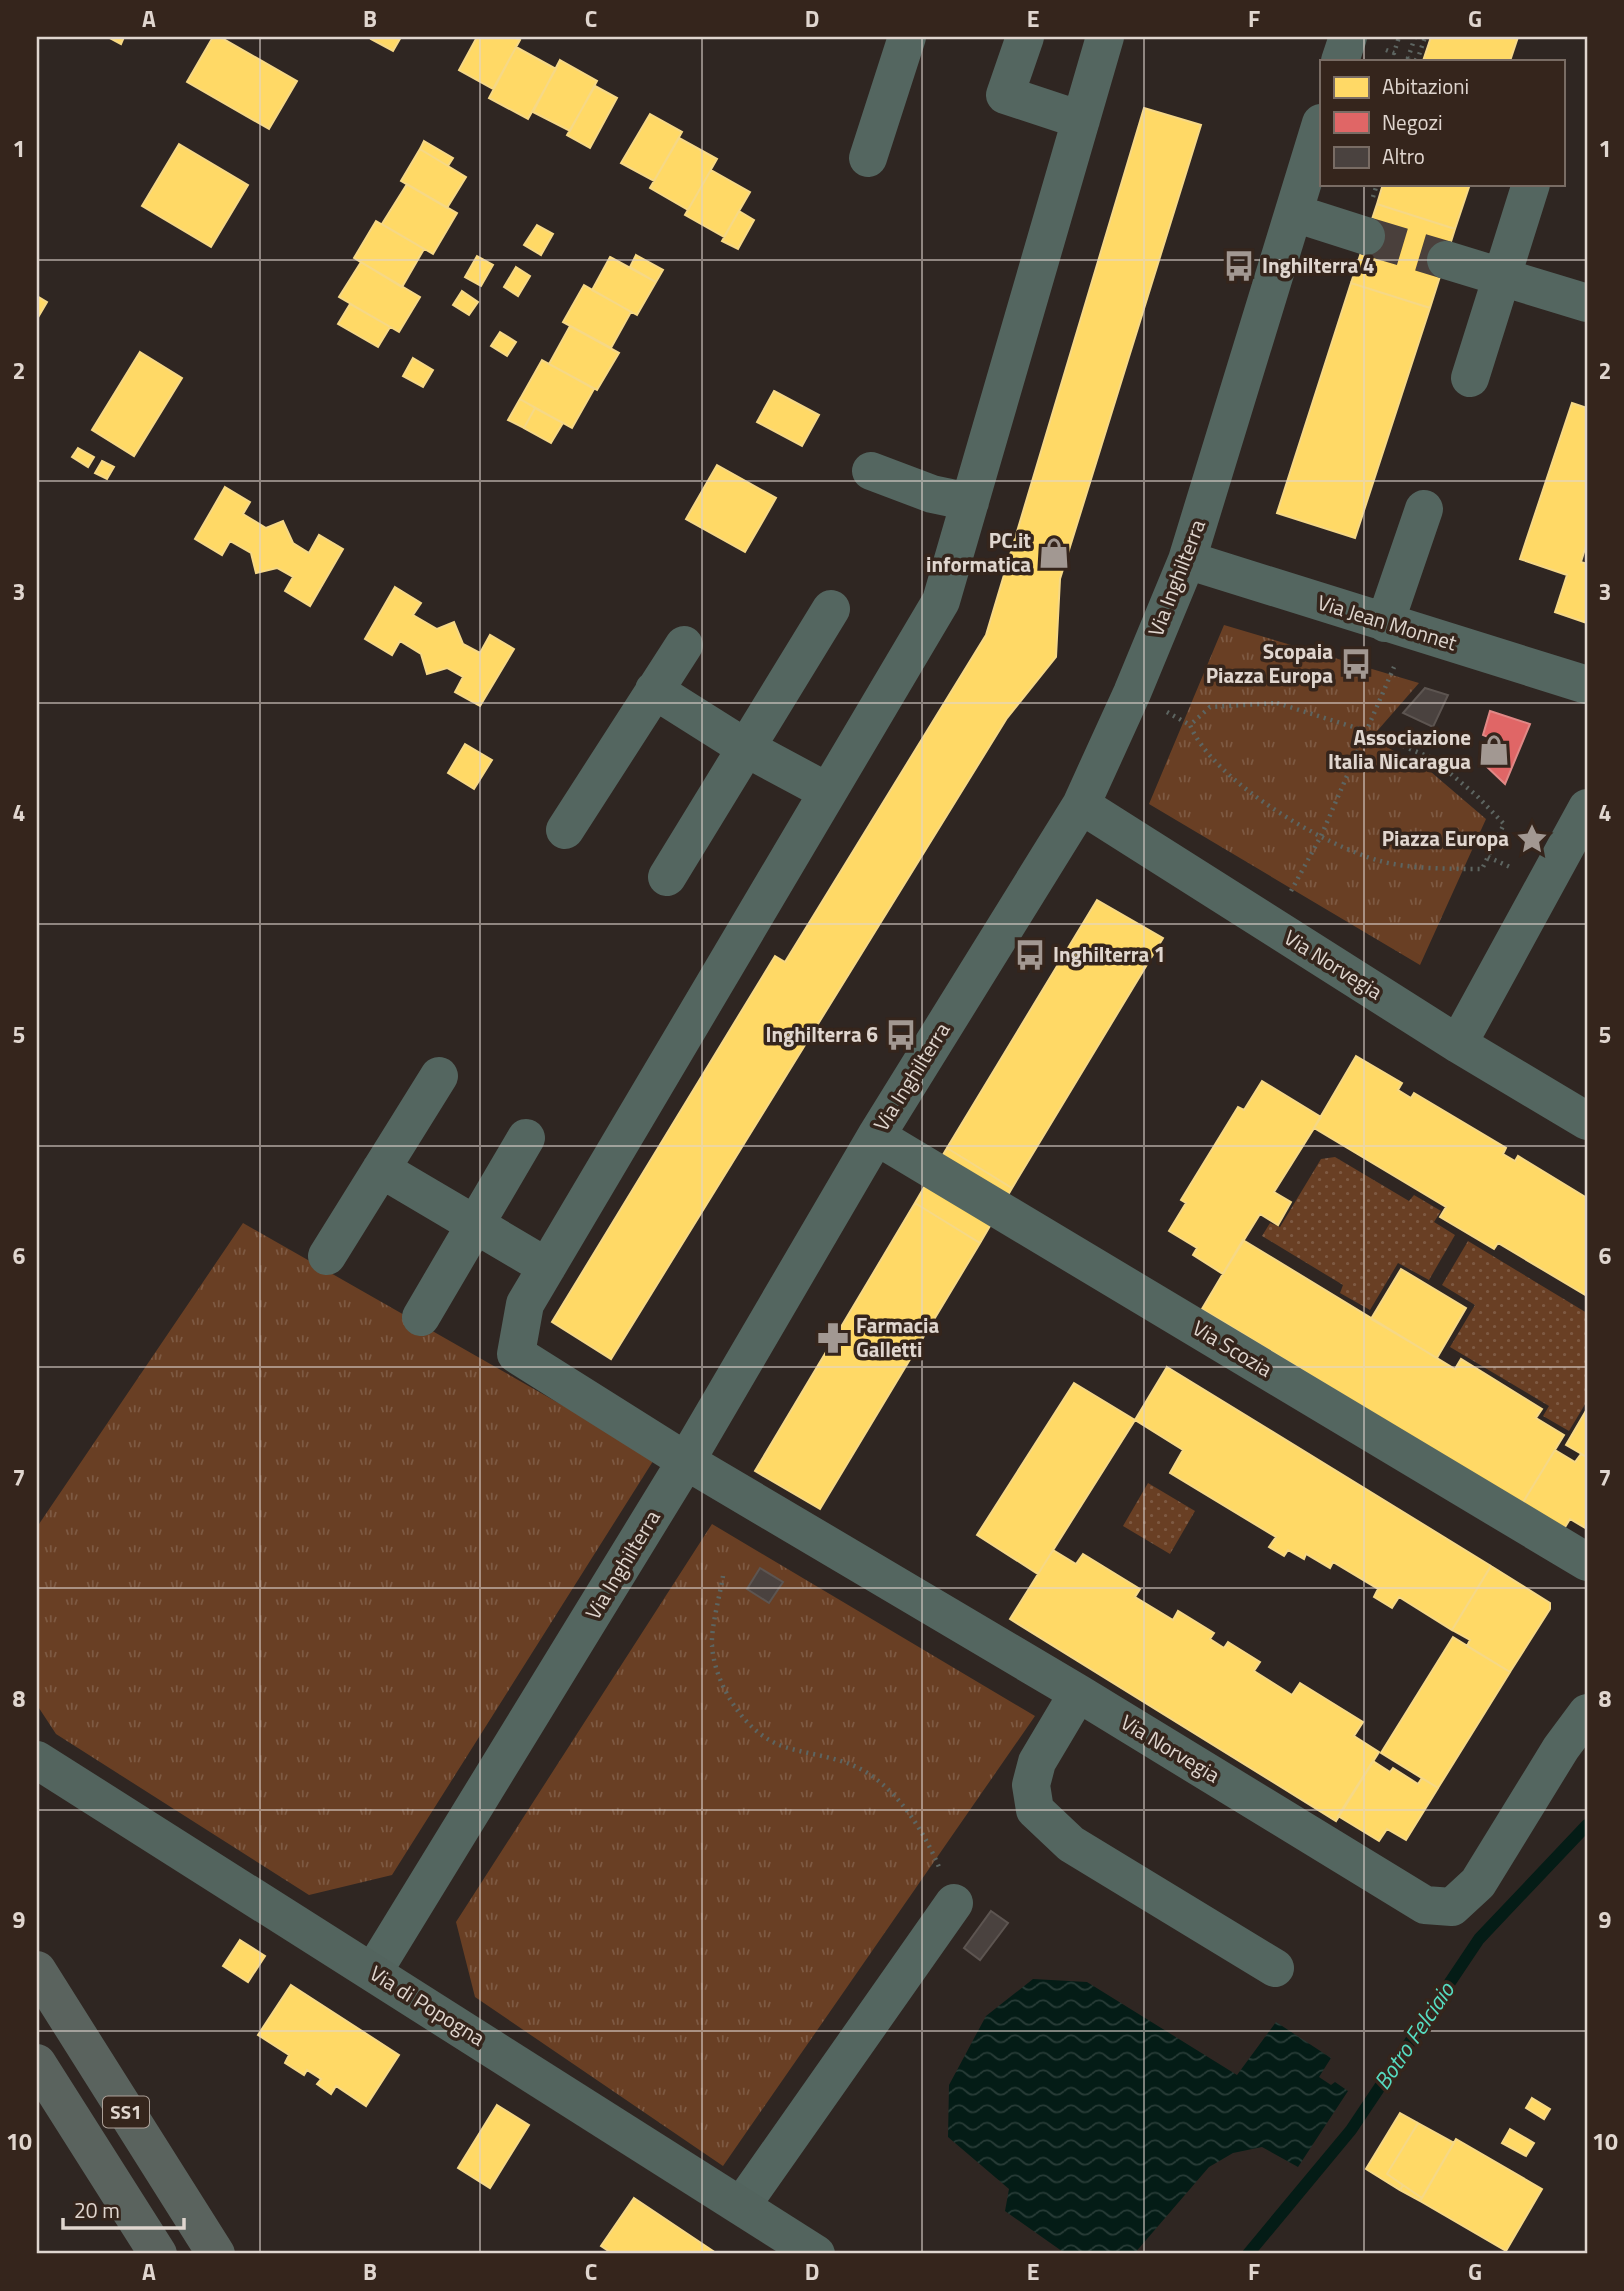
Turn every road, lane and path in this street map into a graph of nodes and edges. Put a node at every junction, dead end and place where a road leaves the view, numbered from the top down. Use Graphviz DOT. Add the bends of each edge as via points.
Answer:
graph roads {
  1 [pos="907,37"];
  2 [pos="1025,37"];
  3 [pos="1105,37"];
  4 [pos="1348,37"];
  5 [pos="1399,37"];
  6 [pos="1415,37"];
  7 [pos="1425,37"];
  8 [pos="1386,50"];
  9 [pos="1340,60"];
  10 [pos="1414,60"];
  11 [pos="1417,60"];
  12 [pos="1082,120"];
  13 [pos="1320,126"];
  14 [pos="868,158"];
  15 [pos="1376,186"];
  16 [pos="1530,186"];
  17 [pos="1374,192"];
  18 [pos="1294,213"];
  19 [pos="1366,236"];
  20 [pos="1446,260"];
  21 [pos="1502,277"];
  22 [pos="1587,303"];
  23 [pos="1470,378"];
  24 [pos="871,471"];
  25 [pos="970,502"];
  26 [pos="1424,509"];
  27 [pos="1187,560"];
  28 [pos="831,609"];
  29 [pos="1397,627"];
  30 [pos="684,645"];
  31 [pos="1587,685"];
  32 [pos="654,690"];
  33 [pos="1366,731"];
  34 [pos="746,748"];
  35 [pos="828,792"];
  36 [pos="1081,805"];
  37 [pos="1587,807"];
  38 [pos="565,831"];
  39 [pos="1321,836"];
  40 [pos="667,877"];
  41 [pos="1273,927"];
  42 [pos="1458,1044"];
  43 [pos="439,1076"];
  44 [pos="1587,1121"];
  45 [pos="876,1136"];
  46 [pos="526,1138"];
  47 [pos="381,1169"];
  48 [pos="476,1227"];
  49 [pos="327,1256"];
  50 [pos="547,1267"];
  51 [pos="421,1317"];
  52 [pos="686,1461"];
  53 [pos="1587,1562"];
  54 [pos="723,1576"];
  55 [pos="1078,1693"];
  56 [pos="1587,1713"];
  57 [pos="37,1759"];
  58 [pos="954,1903"];
  59 [pos="1275,1968"];
  60 [pos="37,1970"];
  61 [pos="373,1972"];
  62 [pos="37,2063"];
  63 [pos="742,2205"];
  64 [pos="158,2254"];
  65 [pos="216,2254"];
  66 [pos="816,2254"];
  1 -- 14 [label="street"];
  2 -- 12 [label="street" via="1005,95"];
  3 -- 12 [label="street"];
  4 -- 9 [label="street"];
  5 -- 8 [label="path" via="1394,52"];
  6 -- 10 [label="path" via="1408,58"];
  7 -- 11 [label="path"];
  12 -- 25 [label="street"];
  13 -- 18 [label="street, Via Inghilterra"];
  15 -- 17 [label="path"];
  16 -- 21 [label="street"];
  18 -- 19 [label="street"];
  18 -- 27 [label="street, Via Inghilterra"];
  20 -- 21 [label="street"];
  21 -- 22 [label="street"];
  21 -- 23 [label="street"];
  24 -- 25 [label="street" via="932,494"];
  25 -- 35 [label="street" via="941,601"];
  26 -- 29 [label="street"];
  27 -- 29 [label="street, Via Jean Monnet"];
  27 -- 36 [label="street, Via Inghilterra"];
  28 -- 34 [label="street"];
  29 -- 31 [label="street, Via Jean Monnet"];
  29 -- 33 [label="path"];
  30 -- 32 [label="street"];
  32 -- 34 [label="street"];
  32 -- 38 [label="street"];
  33 -- 39 [label="path"];
  33 -- 39 [label="path" via="1277,703 1210,707 1190,725 1216,761 1270,809"];
  33 -- 39 [label="path" via="1433,758 1504,824 1482,869 1380,861"];
  34 -- 35 [label="street"];
  34 -- 40 [label="street"];
  35 -- 50 [label="street"];
  36 -- 41 [label="street, Via Norvegia"];
  36 -- 45 [label="street, Via Inghilterra"];
  37 -- 42 [label="street"];
  39 -- 41 [label="path"];
  41 -- 42 [label="street, Via Norvegia"];
  42 -- 44 [label="street, Via Norvegia"];
  43 -- 47 [label="street"];
  45 -- 52 [label="street, Via Inghilterra"];
  45 -- 53 [label="street, Via Scozia"];
  46 -- 48 [label="street"];
  47 -- 48 [label="street"];
  47 -- 49 [label="street"];
  48 -- 50 [label="street"];
  48 -- 51 [label="street"];
  50 -- 52 [label="street, Via Norvegia" via="525,1304 516,1354"];
  52 -- 55 [label="street, Via Norvegia"];
  52 -- 61 [label="street, Via Inghilterra"];
  54 -- 58 [label="path" via="712,1645 731,1703 766,1739 846,1762 890,1791 930,1847"];
  55 -- 56 [label="street, Via Norvegia" via="1425,1905 1451,1907 1478,1883"];
  55 -- 59 [label="street" via="1037,1762 1031,1785 1035,1810 1071,1844"];
  57 -- 61 [label="main road, Via di Popogna"];
  58 -- 63 [label="street"];
  60 -- 65 [label="highway, SS1"];
  61 -- 63 [label="main road, Via di Popogna"];
  62 -- 64 [label="highway, SS1"];
  63 -- 66 [label="main road, Via di Popogna"];
}
